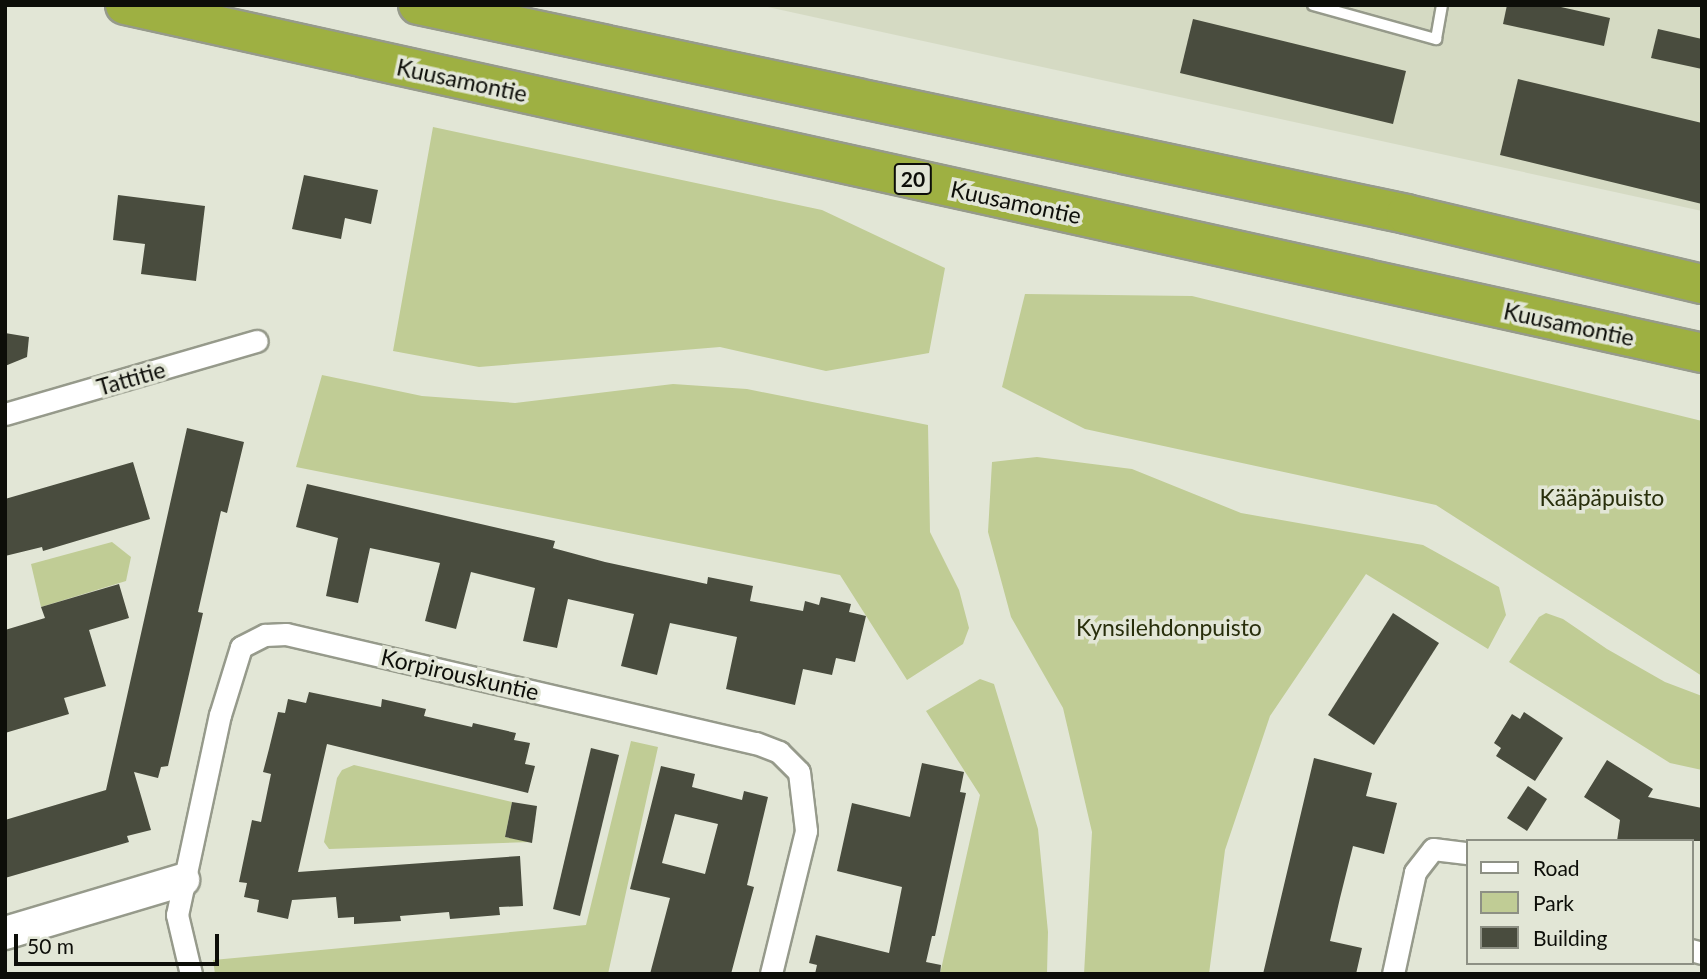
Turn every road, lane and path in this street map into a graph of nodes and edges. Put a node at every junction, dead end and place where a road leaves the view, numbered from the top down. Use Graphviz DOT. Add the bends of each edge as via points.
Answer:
graph roads {
  1 [pos="125,5"];
  2 [pos="418,5"];
  3 [pos="1313,5"];
  4 [pos="1442,5"];
  5 [pos="1702,284"];
  6 [pos="257,341"];
  7 [pos="1702,353"];
  8 [pos="5,414"];
  9 [pos="1466,853"];
  10 [pos="183,880"];
  11 [pos="5,933"];
  12 [pos="191,974"];
  13 [pos="771,974"];
  14 [pos="1393,974"];
  1 -- 7 [label="highway, Kuusamontie / 20"];
  2 -- 5 [label="highway" via="1393,211"];
  3 -- 4 [label="lane" via="1436,39"];
  6 -- 8 [label="street, Tattitie"];
  9 -- 14 [label="street" via="1433,849 1415,872"];
  10 -- 11 [label="street"];
  10 -- 12 [label="street, Korpirouskuntie" via="177,915"];
  10 -- 13 [label="street, Korpirouskuntie" via="220,715 241,647 265,635 286,634 779,752 799,772 806,831"];
}
